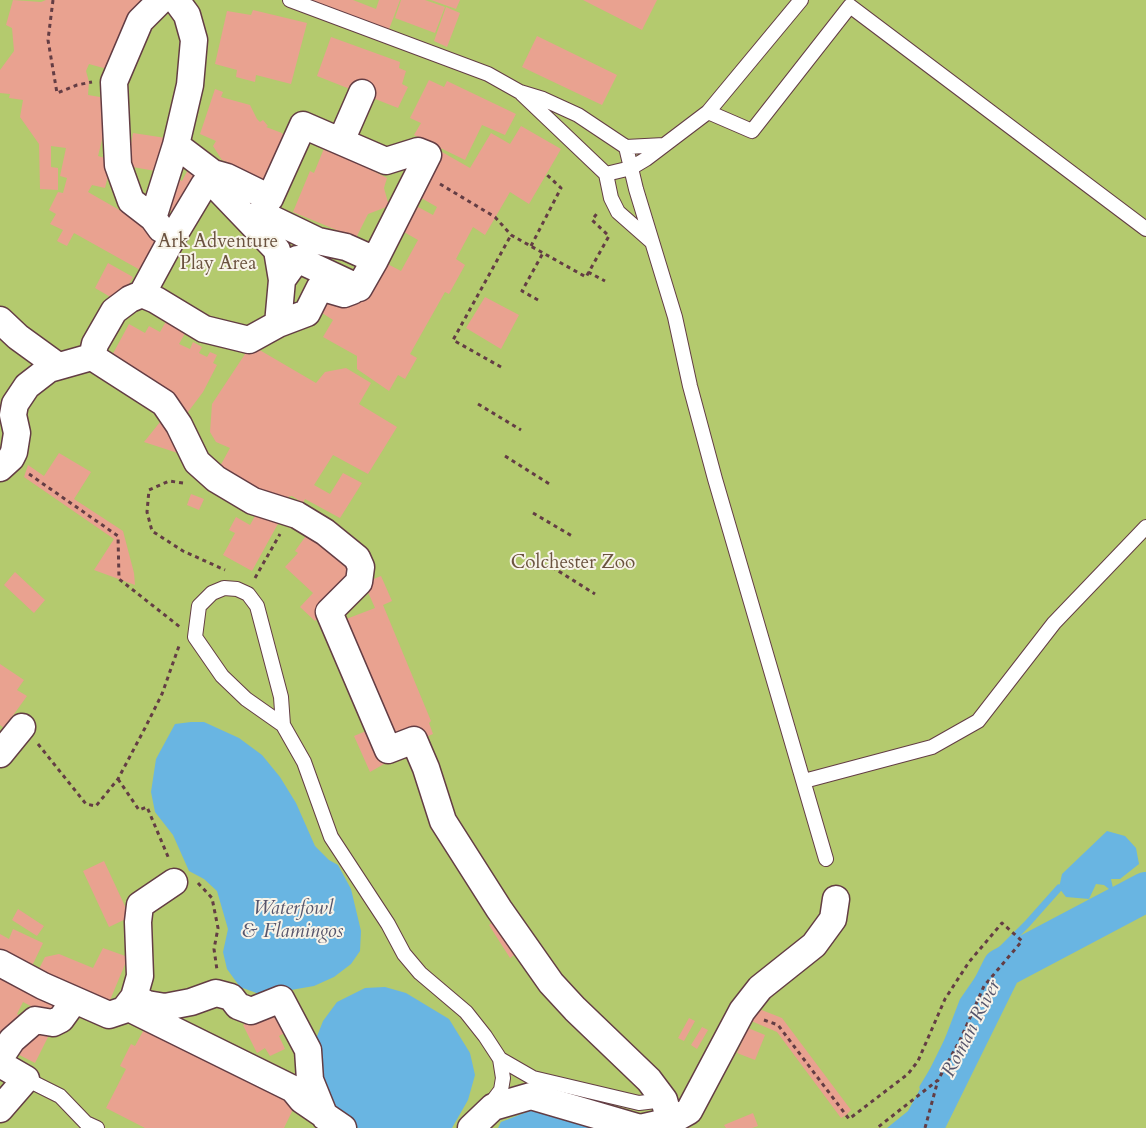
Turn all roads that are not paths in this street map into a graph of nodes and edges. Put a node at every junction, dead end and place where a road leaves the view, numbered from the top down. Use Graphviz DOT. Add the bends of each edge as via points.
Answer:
graph roads {
  1 [pos="161,0"];
  2 [pos="176,0"];
  3 [pos="290,0"];
  4 [pos="801,0"];
  5 [pos="520,92"];
  6 [pos="362,93"];
  7 [pos="708,112"];
  8 [pos="340,142"];
  9 [pos="176,145"];
  10 [pos="664,145"];
  11 [pos="626,147"];
  12 [pos="630,168"];
  13 [pos="606,174"];
  14 [pos="211,176"];
  15 [pos="270,198"];
  16 [pos="153,218"];
  17 [pos="254,227"];
  18 [pos="1146,229"];
  19 [pos="174,235"];
  20 [pos="300,242"];
  21 [pos="652,242"];
  22 [pos="375,260"];
  23 [pos="282,280"];
  24 [pos="359,288"];
  25 [pos="142,294"];
  26 [pos="0,320"];
  27 [pos="278,324"];
  28 [pos="95,356"];
  29 [pos="58,366"];
  30 [pos="9,435"];
  31 [pos="4,465"];
  32 [pos="1146,527"];
  33 [pos="283,725"];
  34 [pos="22,727"];
  35 [pos="0,754"];
  36 [pos="804,781"];
  37 [pos="826,859"];
  38 [pos="174,882"];
  39 [pos="836,898"];
  40 [pos="0,963"];
  41 [pos="74,1001"];
  42 [pos="130,1002"];
  43 [pos="0,1058"];
  44 [pos="500,1059"];
  45 [pos="0,1064"];
  46 [pos="26,1079"];
  47 [pos="0,1109"];
  48 [pos="677,1118"];
  49 [pos="331,1124"];
  50 [pos="96,1128"];
  51 [pos="472,1128"];
  1 -- 16 [label="street" via="140,21 114,82 118,165 131,201"];
  2 -- 9 [label="street" via="187,15 194,40 190,85"];
  3 -- 5 [label="lane" via="488,74"];
  4 -- 7 [label="lane"];
  5 -- 11 [label="lane" via="578,115"];
  5 -- 13 [label="lane"];
  6 -- 8 [label="street"];
  7 -- 10 [label="lane"];
  7 -- 18 [label="lane" via="752,131 850,6"];
  8 -- 15 [label="street" via="303,125"];
  8 -- 22 [label="street" via="386,161 418,151 428,154 423,174"];
  9 -- 14 [label="street"];
  9 -- 16 [label="street"];
  10 -- 11 [label="lane"];
  10 -- 12 [label="lane"];
  11 -- 12 [label="lane"];
  12 -- 13 [label="lane"];
  12 -- 21 [label="lane"];
  13 -- 21 [label="lane" via="618,212"];
  14 -- 15 [label="street" via="227,177"];
  14 -- 17 [label="street"];
  14 -- 19 [label="street"];
  15 -- 20 [label="street" via="264,205 264,215"];
  16 -- 19 [label="street" via="161,229"];
  17 -- 20 [label="street"];
  17 -- 23 [label="street" via="277,250"];
  19 -- 25 [label="street"];
  20 -- 22 [label="street" via="346,247"];
  20 -- 23 [label="street"];
  20 -- 24 [label="street"];
  21 -- 36 [label="lane" via="675,317 715,478"];
  22 -- 24 [label="street"];
  23 -- 27 [label="street"];
  24 -- 27 [label="street" via="344,294 320,288 311,311"];
  25 -- 27 [label="street" via="204,329 249,340"];
  25 -- 28 [label="street" via="130,298 114,311 95,344"];
  26 -- 29 [label="street"];
  28 -- 29 [label="street"];
  28 -- 48 [label="street" via="164,403 197,462 216,479 253,501 297,515 332,537 357,558 361,567 359,582 328,612 388,750 414,740 443,820 504,916 551,983 649,1080"];
  29 -- 30 [label="street" via="35,378 15,404"];
  30 -- 31 [label="street" via="14,452"];
  32 -- 36 [label="lane" via="1054,624 978,721 932,747"];
  33 -- 33 [label="lane" via="280,697 257,606 248,594 237,589 224,588 212,592 199,606 195,637 222,676"];
  33 -- 44 [label="lane" via="304,762 331,836 404,954 420,973 466,1012"];
  34 -- 35 [label="street"];
  36 -- 37 [label="lane"];
  38 -- 42 [label="street" via="140,905 140,976"];
  39 -- 48 [label="street" via="833,918 814,945 760,988 742,1011"];
  40 -- 41 [label="street"];
  41 -- 42 [label="street" via="108,1015 124,1010"];
  41 -- 43 [label="street" via="53,1023 35,1020 12,1040"];
  42 -- 49 [label="street" via="293,1089"];
  42 -- 49 [label="street" via="165,1007 216,993 231,997 238,1006 251,1011 281,999 308,1050 310,1080"];
  44 -- 48 [label="lane" via="533,1078 639,1103"];
  44 -- 51 [label="lane" via="501,1090"];
  45 -- 46 [label="street"];
  46 -- 47 [label="street"];
  46 -- 50 [label="lane" via="60,1096 86,1123"];
  48 -- 51 [label="street" via="640,1128 532,1096 493,1107"];
}
